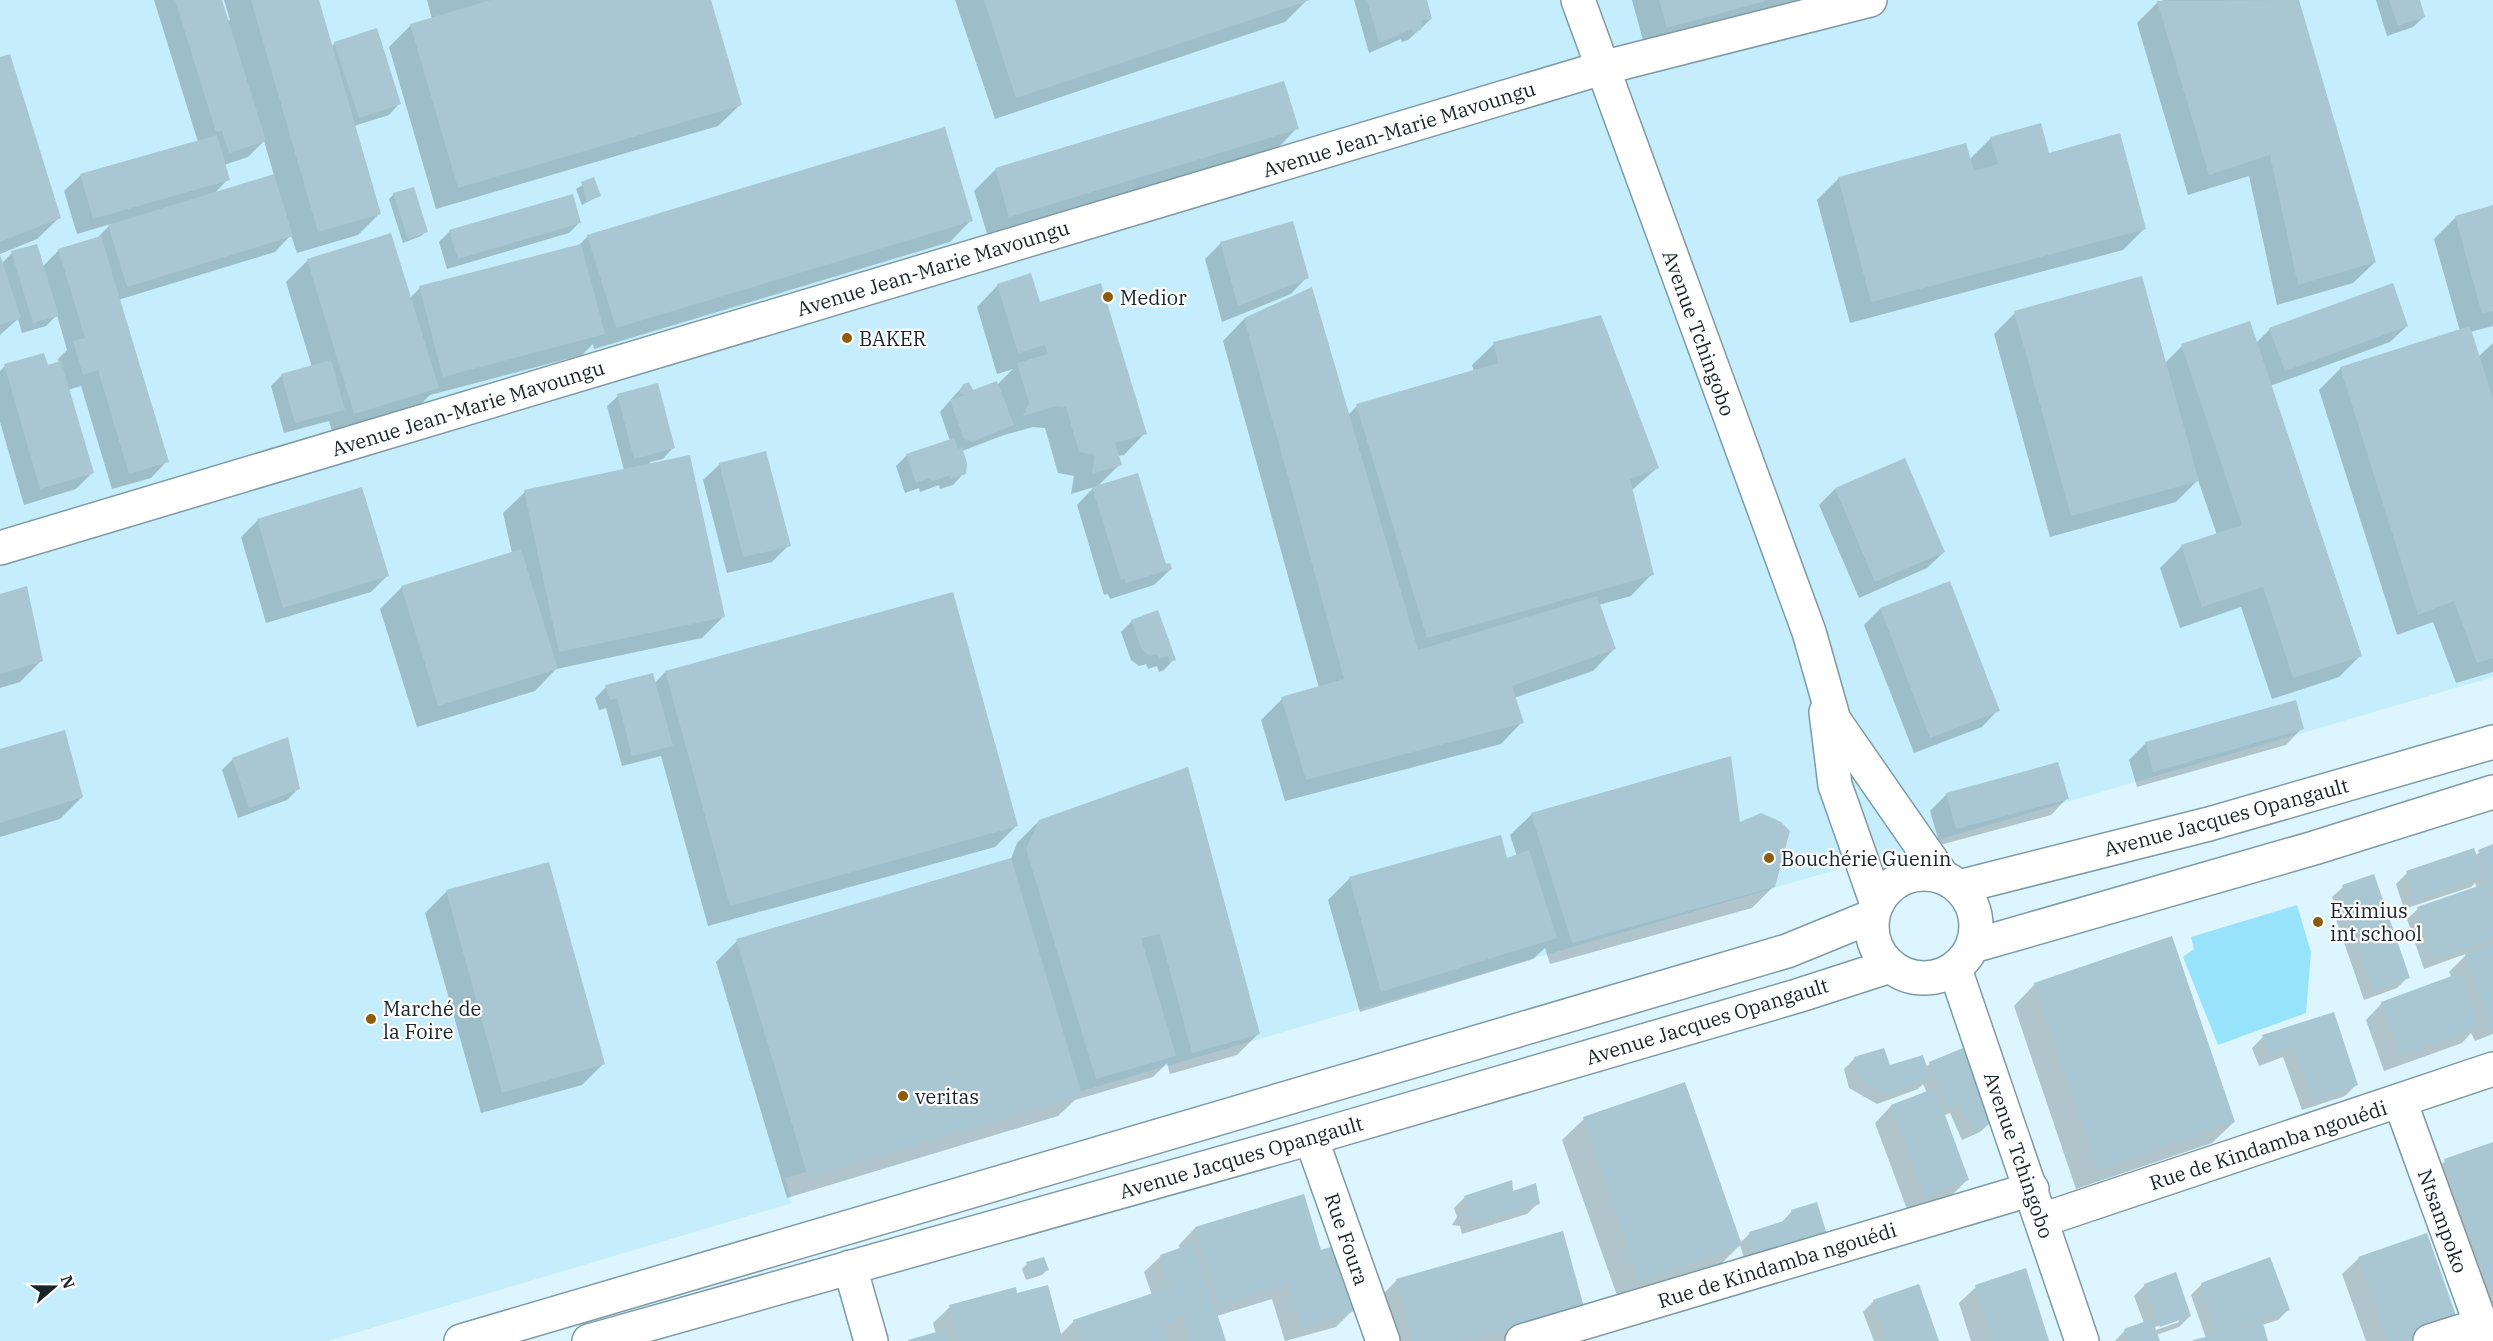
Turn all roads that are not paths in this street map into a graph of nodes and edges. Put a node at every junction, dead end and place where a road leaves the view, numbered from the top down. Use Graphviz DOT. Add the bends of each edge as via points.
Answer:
graph roads {
  1 [pos="1578,0"];
  2 [pos="1870,0"];
  3 [pos="1602,68"];
  4 [pos="0,548"];
  5 [pos="1820,665"];
  6 [pos="2493,742"];
  7 [pos="2493,792"];
  8 [pos="1951,882"];
  9 [pos="1875,910"];
  10 [pos="1964,957"];
  11 [pos="1890,966"];
  12 [pos="2493,1069"];
  13 [pos="2400,1101"];
  14 [pos="1311,1138"];
  15 [pos="2032,1189"];
  16 [pos="2042,1220"];
  17 [pos="850,1268"];
  18 [pos="2484,1333"];
  19 [pos="461,1341"];
  20 [pos="589,1341"];
  21 [pos="871,1341"];
  22 [pos="1383,1341"];
  23 [pos="1522,1341"];
  24 [pos="2082,1341"];
  25 [pos="2430,1341"];
  1 -- 3 [label="main road, Avenue Tchingobo"];
  2 -- 3 [label="main road, Avenue Jean-Marie Mavoungu"];
  3 -- 4 [label="main road, Avenue Jean-Marie Mavoungu"];
  3 -- 5 [label="main road, Avenue Tchingobo"];
  5 -- 8 [label="main road, Avenue Tchingobo" via="1834,720"];
  5 -- 9 [label="main road, Avenue Tchingobo" via="1835,785"];
  6 -- 8 [label="main road, Avenue Jacques Opangault" via="2209,824"];
  7 -- 10 [label="main road"];
  8 -- 9 [label="main road" via="1917,874 1893,884"];
  8 -- 10 [label="main road" via="1969,899 1975,914 1976,930"];
  9 -- 11 [label="main road" via="1873,934"];
  9 -- 19 [label="main road" via="1786,951"];
  10 -- 11 [label="main road" via="1939,976 1905,975"];
  10 -- 15 [label="main road, Avenue Tchingobo"];
  11 -- 14 [label="main road, Avenue Jacques Opangault"];
  12 -- 13 [label="main road, Rue de Kindamba ngouédi"];
  13 -- 16 [label="main road, Rue de Kindamba ngouédi"];
  13 -- 18 [label="main road, Ntsampoko"];
  14 -- 17 [label="main road, Avenue Jacques Opangault"];
  14 -- 22 [label="main road, Rue Foura"];
  15 -- 16 [label="main road, Avenue Tchingobo"];
  15 -- 23 [label="main road, Rue de Kindamba ngouédi"];
  16 -- 24 [label="main road, Avenue Tchingobo"];
  17 -- 20 [label="main road, Avenue Jacques Opangault"];
  17 -- 21 [label="main road"];
  18 -- 25 [label="main road"];
}
